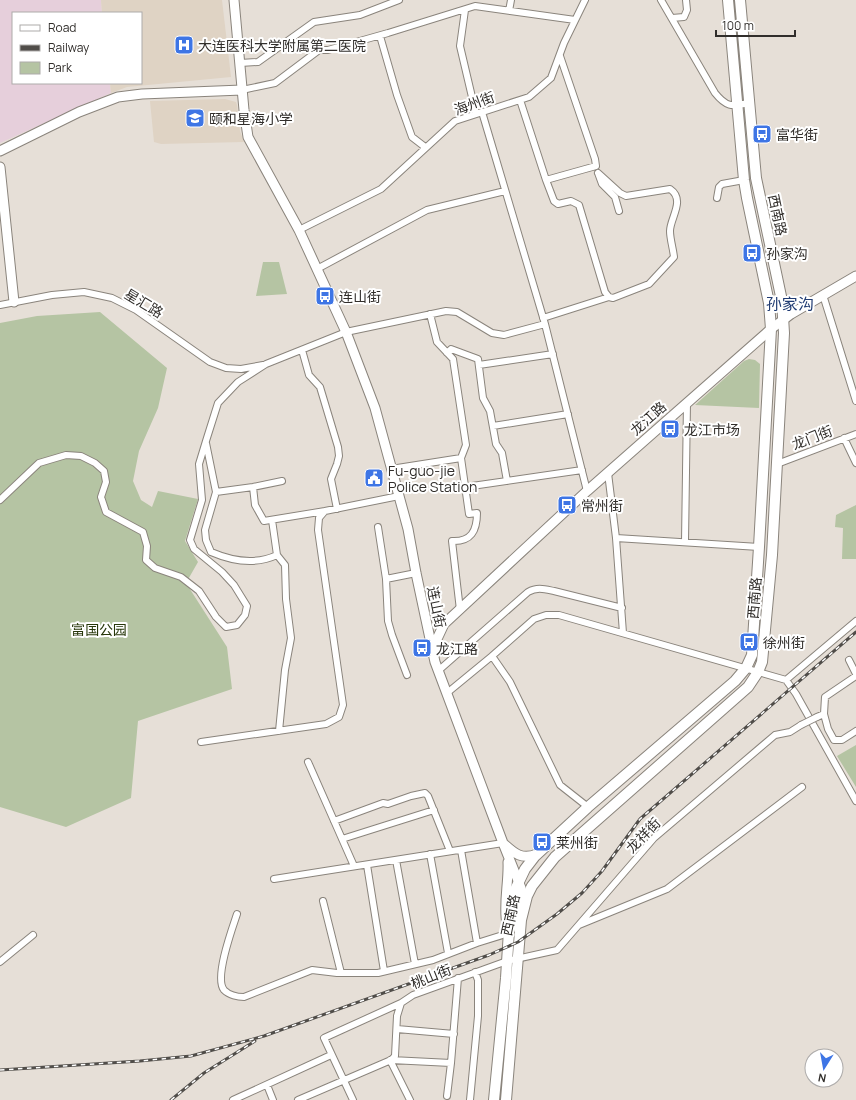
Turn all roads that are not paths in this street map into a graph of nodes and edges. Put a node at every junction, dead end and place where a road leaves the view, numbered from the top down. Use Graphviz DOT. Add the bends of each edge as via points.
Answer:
graph roads {
  1 [pos="234,0"];
  2 [pos="399,0"];
  3 [pos="511,0"];
  4 [pos="585,0"];
  5 [pos="661,0"];
  6 [pos="686,0"];
  7 [pos="728,0"];
  8 [pos="740,0"];
  9 [pos="465,10"];
  10 [pos="509,11"];
  11 [pos="672,18"];
  12 [pos="575,20"];
  13 [pos="730,26"];
  14 [pos="743,26"];
  15 [pos="380,36"];
  16 [pos="560,56"];
  17 [pos="240,63"];
  18 [pos="242,90"];
  19 [pos="520,100"];
  20 [pos="750,102"];
  21 [pos="737,105"];
  22 [pos="479,113"];
  23 [pos="425,147"];
  24 [pos="0,151"];
  25 [pos="596,166"];
  26 [pos="0,167"];
  27 [pos="598,173"];
  28 [pos="546,180"];
  29 [pos="744,180"];
  30 [pos="505,191"];
  31 [pos="717,198"];
  32 [pos="620,211"];
  33 [pos="299,230"];
  34 [pos="317,269"];
  35 [pos="856,276"];
  36 [pos="823,295"];
  37 [pos="609,297"];
  38 [pos="14,302"];
  39 [pos="0,305"];
  40 [pos="430,314"];
  41 [pos="783,319"];
  42 [pos="544,321"];
  43 [pos="771,329"];
  44 [pos="346,332"];
  45 [pos="302,350"];
  46 [pos="447,353"];
  47 [pos="553,354"];
  48 [pos="266,364"];
  49 [pos="479,366"];
  50 [pos="856,401"];
  51 [pos="687,402"];
  52 [pos="568,414"];
  53 [pos="493,426"];
  54 [pos="856,434"];
  55 [pos="844,438"];
  56 [pos="206,441"];
  57 [pos="461,458"];
  58 [pos="856,463"];
  59 [pos="777,465"];
  60 [pos="764,466"];
  61 [pos="392,469"];
  62 [pos="582,470"];
  63 [pos="608,473"];
  64 [pos="282,481"];
  65 [pos="507,481"];
  66 [pos="253,487"];
  67 [pos="465,487"];
  68 [pos="587,491"];
  69 [pos="216,492"];
  70 [pos="399,496"];
  71 [pos="0,500"];
  72 [pos="337,509"];
  73 [pos="325,511"];
  74 [pos="272,520"];
  75 [pos="378,526"];
  76 [pos="616,538"];
  77 [pos="685,542"];
  78 [pos="760,547"];
  79 [pos="772,548"];
  80 [pos="277,555"];
  81 [pos="416,573"];
  82 [pos="386,579"];
  83 [pos="622,608"];
  84 [pos="460,610"];
  85 [pos="426,617"];
  86 [pos="856,621"];
  87 [pos="444,624"];
  88 [pos="623,633"];
  89 [pos="434,656"];
  90 [pos="492,656"];
  91 [pos="849,660"];
  92 [pos="746,668"];
  93 [pos="438,671"];
  94 [pos="758,672"];
  95 [pos="407,675"];
  96 [pos="856,675"];
  97 [pos="786,680"];
  98 [pos="447,693"];
  99 [pos="824,714"];
  100 [pos="279,731"];
  101 [pos="856,731"];
  102 [pos="201,742"];
  103 [pos="308,762"];
  104 [pos="802,787"];
  105 [pos="856,801"];
  106 [pos="588,806"];
  107 [pos="434,810"];
  108 [pos="334,821"];
  109 [pos="342,839"];
  110 [pos="503,843"];
  111 [pos="461,850"];
  112 [pos="450,851"];
  113 [pos="430,854"];
  114 [pos="537,854"];
  115 [pos="508,856"];
  116 [pos="396,860"];
  117 [pos="367,864"];
  118 [pos="354,866"];
  119 [pos="274,879"];
  120 [pos="518,881"];
  121 [pos="323,901"];
  122 [pos="237,914"];
  123 [pos="578,926"];
  124 [pos="514,932"];
  125 [pos="33,935"];
  126 [pos="477,943"];
  127 [pos="448,953"];
  128 [pos="512,959"];
  129 [pos="0,962"];
  130 [pos="415,964"];
  131 [pos="384,971"];
  132 [pos="475,972"];
  133 [pos="341,974"];
  134 [pos="458,978"];
  135 [pos="401,1003"];
  136 [pos="397,1029"];
  137 [pos="454,1034"];
  138 [pos="331,1055"];
  139 [pos="391,1060"];
  140 [pos="451,1063"];
  141 [pos="344,1080"];
  142 [pos="267,1085"];
  143 [pos="447,1096"];
  144 [pos="233,1100"];
  145 [pos="273,1100"];
  146 [pos="298,1100"];
  147 [pos="353,1100"];
  148 [pos="410,1100"];
  149 [pos="470,1100"];
  150 [pos="494,1100"];
  151 [pos="506,1100"];
  1 -- 17 [label="street, 连山街"];
  2 -- 17 [label="street" via="360,15 314,22 258,62"];
  3 -- 10 [label="street"];
  4 -- 12 [label="street, 海州街"];
  5 -- 11 [label="street"];
  6 -- 11 [label="street" via="687,10 684,17"];
  7 -- 13 [label="main road, 西南路"];
  8 -- 14 [label="main road, 西南路"];
  9 -- 10 [label="street" via="475,6"];
  9 -- 15 [label="street"];
  9 -- 22 [label="street" via="460,46"];
  10 -- 12 [label="street"];
  11 -- 21 [label="street" via="715,93 726,104"];
  12 -- 16 [label="street, 海州街"];
  13 -- 14 [label="main road"];
  13 -- 21 [label="main road, 西南路"];
  14 -- 20 [label="main road, 西南路"];
  15 -- 18 [label="street" via="328,50 319,50 275,83"];
  15 -- 23 [label="street" via="412,137"];
  16 -- 19 [label="street, 海州街" via="551,78 529,97"];
  16 -- 25 [label="street"];
  17 -- 18 [label="street, 连山街"];
  18 -- 24 [label="street" via="118,97 79,112"];
  18 -- 33 [label="street, 连山街" via="248,137"];
  19 -- 22 [label="street, 海州街"];
  19 -- 28 [label="street"];
  20 -- 21 [label="street"];
  20 -- 41 [label="main road, 西南路" via="756,178 778,280"];
  21 -- 29 [label="main road, 西南路"];
  22 -- 30 [label="street"];
  22 -- 33 [label="street, 海州街" via="455,121 381,189"];
  25 -- 27 [label="street"];
  25 -- 28 [label="street"];
  26 -- 38 [label="street"];
  27 -- 32 [label="street" via="602,184 615,197"];
  27 -- 37 [label="street" via="626,196 670,189 676,197 677,205 670,230 674,256 649,284 613,298"];
  28 -- 37 [label="street" via="554,201 558,204 571,201 579,205 605,292"];
  29 -- 31 [label="street" via="722,184"];
  29 -- 43 [label="main road, 西南路" via="770,303"];
  30 -- 34 [label="street" via="427,210"];
  30 -- 42 [label="street"];
  33 -- 34 [label="street, 连山街"];
  34 -- 44 [label="street, 连山街"];
  35 -- 36 [label="street, 龙江路"];
  36 -- 41 [label="street, 龙江路"];
  36 -- 50 [label="street"];
  37 -- 42 [label="street"];
  38 -- 39 [label="street, 星汇路"];
  38 -- 48 [label="street, 星汇路" via="84,292 112,298 136,310 210,362 226,368 241,369"];
  40 -- 42 [label="street" via="457,312 492,333 504,335"];
  40 -- 44 [label="street"];
  40 -- 46 [label="street" via="437,342"];
  41 -- 43 [label="street, 龙江路"];
  41 -- 59 [label="main road, 西南路"];
  42 -- 47 [label="street"];
  43 -- 51 [label="street, 龙江路"];
  43 -- 60 [label="main road, 西南路"];
  44 -- 45 [label="street"];
  44 -- 61 [label="street, 连山街" via="375,408"];
  45 -- 48 [label="street"];
  45 -- 72 [label="street" via="310,375 320,387 338,447 339,456 331,479"];
  46 -- 49 [label="street" via="450,349 478,360"];
  46 -- 57 [label="street" via="453,359 466,445"];
  47 -- 49 [label="street"];
  47 -- 52 [label="street"];
  48 -- 56 [label="street" via="238,382 218,403"];
  49 -- 53 [label="street" via="483,398 490,411"];
  51 -- 63 [label="street, 龙江路"];
  51 -- 77 [label="street"];
  52 -- 53 [label="street"];
  52 -- 62 [label="street"];
  53 -- 65 [label="street" via="496,444 502,453"];
  54 -- 55 [label="street, 龙门街"];
  55 -- 58 [label="street"];
  55 -- 59 [label="street, 龙门街"];
  56 -- 69 [label="street"];
  56 -- 71 [label="street" via="199,464 202,500 190,540 194,549 234,585 247,606 245,615 237,626 226,627 216,618 199,591 182,577 155,568 146,560 143,532 106,512 101,497 106,482 104,471 81,456 66,455 39,463"];
  57 -- 61 [label="street"];
  57 -- 67 [label="street"];
  59 -- 60 [label="street"];
  59 -- 79 [label="main road, 西南路"];
  60 -- 78 [label="main road, 西南路"];
  61 -- 70 [label="street, 连山街"];
  62 -- 65 [label="street"];
  62 -- 68 [label="street"];
  63 -- 68 [label="street, 龙江路"];
  63 -- 76 [label="street"];
  64 -- 66 [label="street"];
  65 -- 67 [label="street"];
  66 -- 69 [label="street"];
  66 -- 74 [label="street" via="255,504 264,521"];
  67 -- 84 [label="street" via="469,514 477,513 477,523 465,540 452,541"];
  68 -- 84 [label="street, 龙江路"];
  69 -- 80 [label="street" via="205,530 211,552 224,557 251,561"];
  70 -- 72 [label="street"];
  70 -- 81 [label="street, 连山街"];
  72 -- 73 [label="street"];
  73 -- 74 [label="street"];
  73 -- 100 [label="street" via="319,518 318,530 343,705 339,718 326,724"];
  74 -- 80 [label="street"];
  75 -- 82 [label="street"];
  76 -- 77 [label="street"];
  76 -- 83 [label="street"];
  77 -- 78 [label="street"];
  78 -- 79 [label="street"];
  78 -- 92 [label="main road, 西南路" via="752,655"];
  79 -- 94 [label="main road, 西南路" via="762,662"];
  80 -- 100 [label="street" via="285,565 291,638"];
  81 -- 82 [label="street"];
  81 -- 85 [label="street, 连山街"];
  82 -- 95 [label="street" via="388,621"];
  83 -- 88 [label="street"];
  83 -- 93 [label="street" via="554,591 533,589"];
  84 -- 87 [label="street, 龙江路"];
  85 -- 87 [label="street" via="438,624"];
  85 -- 89 [label="street, 连山街"];
  86 -- 97 [label="street"];
  87 -- 89 [label="street, 龙江路" via="437,639"];
  88 -- 90 [label="street" via="546,615 534,619"];
  88 -- 92 [label="street"];
  89 -- 93 [label="street, 连山街"];
  90 -- 98 [label="street"];
  90 -- 106 [label="street" via="510,682 560,785"];
  91 -- 96 [label="street"];
  92 -- 94 [label="street"];
  92 -- 106 [label="main road, 西南路" via="735,681"];
  93 -- 98 [label="street, 连山街"];
  94 -- 97 [label="street"];
  94 -- 124 [label="main road, 西南路" via="748,687 555,856 532,886"];
  96 -- 99 [label="street" via="825,697"];
  97 -- 105 [label="street"];
  98 -- 110 [label="street, 连山街"];
  99 -- 101 [label="street" via="834,740 842,740"];
  99 -- 123 [label="street, 龙祥街, bridge" via="790,732 775,735 654,838"];
  100 -- 102 [label="street"];
  103 -- 108 [label="street"];
  104 -- 123 [label="street" via="667,889"];
  106 -- 114 [label="main road, 西南路"];
  107 -- 108 [label="street" via="425,793 388,804 383,803"];
  107 -- 109 [label="street"];
  107 -- 112 [label="street"];
  108 -- 109 [label="street"];
  109 -- 118 [label="street"];
  110 -- 111 [label="street"];
  110 -- 114 [label="street" via="520,856 530,857"];
  110 -- 115 [label="street, 连山街"];
  111 -- 112 [label="street"];
  111 -- 126 [label="street"];
  112 -- 113 [label="street"];
  113 -- 116 [label="street"];
  113 -- 127 [label="street"];
  114 -- 120 [label="main road, 西南路"];
  115 -- 120 [label="street, 连山街"];
  115 -- 124 [label="street" via="505,914"];
  116 -- 117 [label="street"];
  116 -- 130 [label="street"];
  117 -- 118 [label="street"];
  117 -- 131 [label="street"];
  118 -- 119 [label="street"];
  120 -- 124 [label="main road, 西南路" via="512,901"];
  121 -- 133 [label="street"];
  122 -- 133 [label="street" via="221,971 220,981 224,990 235,996 244,997 312,970"];
  123 -- 128 [label="street, 龙祥街" via="557,950"];
  124 -- 126 [label="street"];
  124 -- 128 [label="main road, 西南路"];
  125 -- 129 [label="street"];
  126 -- 127 [label="street"];
  127 -- 130 [label="street"];
  128 -- 132 [label="street, 桃山街"];
  128 -- 150 [label="main road, 西南路"];
  128 -- 151 [label="main road, 西南路" via="516,986"];
  130 -- 131 [label="street"];
  131 -- 133 [label="street"];
  132 -- 134 [label="street, 桃山街"];
  132 -- 149 [label="street" via="478,980 478,1016"];
  134 -- 135 [label="street, 桃山街" via="413,995"];
  134 -- 137 [label="street"];
  135 -- 136 [label="street, 桃山街"];
  135 -- 138 [label="street" via="324,1038"];
  136 -- 137 [label="street"];
  136 -- 139 [label="street, 桃山街" via="395,1056"];
  137 -- 140 [label="street"];
  138 -- 141 [label="street"];
  138 -- 142 [label="street"];
  139 -- 140 [label="street"];
  139 -- 141 [label="street"];
  139 -- 148 [label="street"];
  140 -- 143 [label="street"];
  141 -- 146 [label="street"];
  141 -- 147 [label="street"];
  142 -- 144 [label="street"];
  142 -- 145 [label="street"];
}
